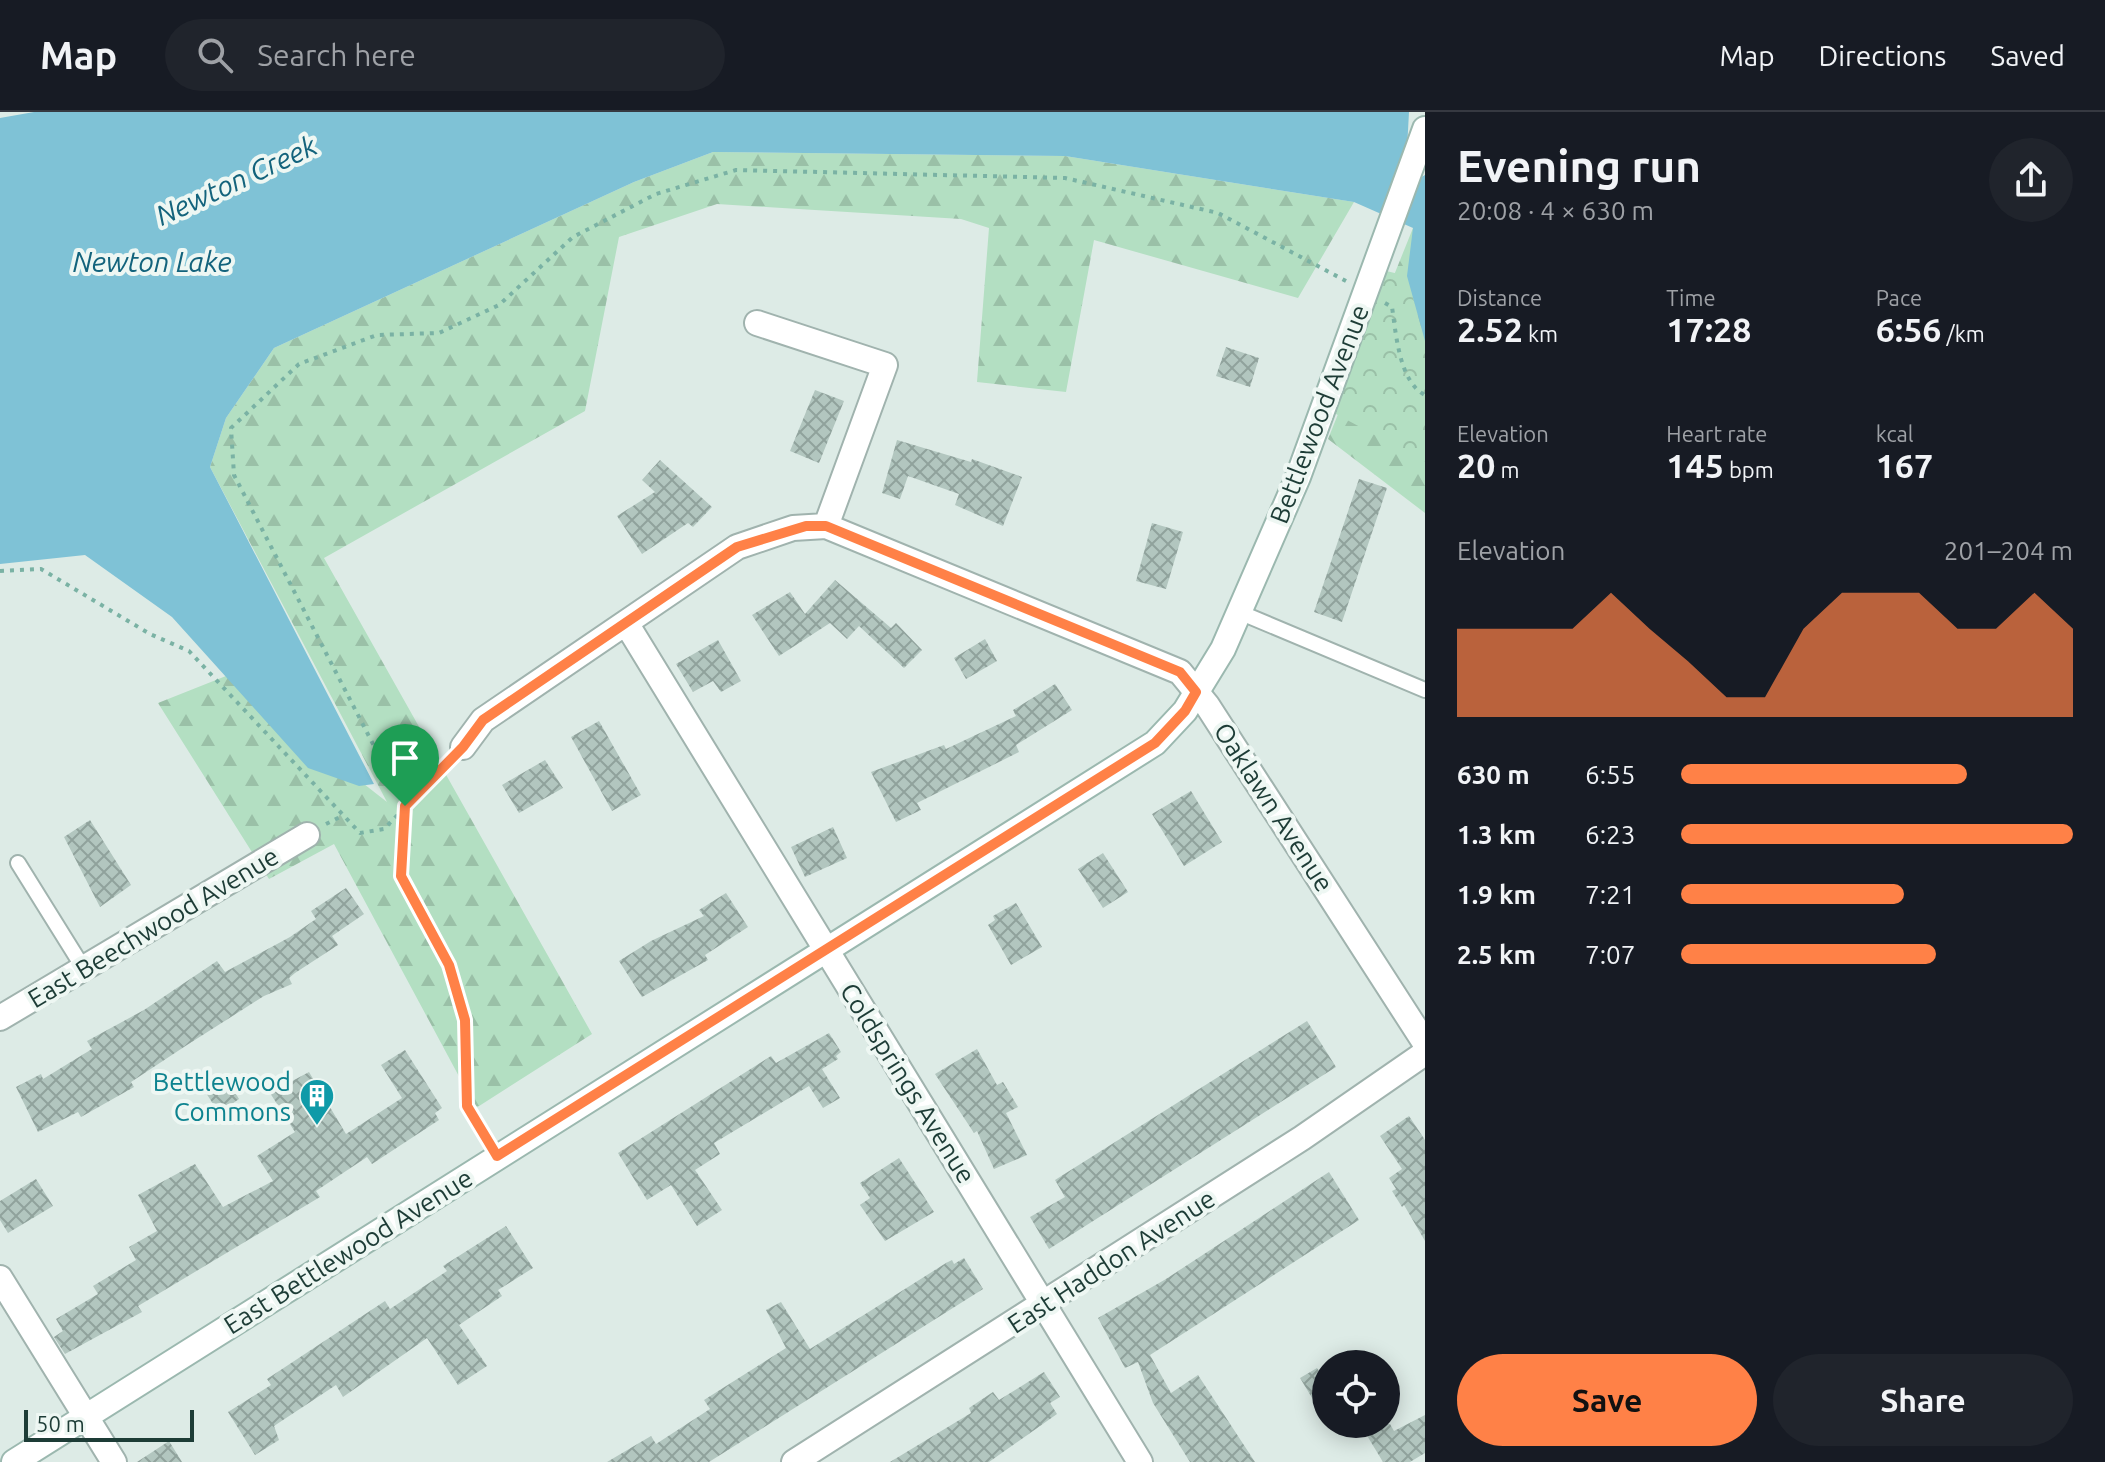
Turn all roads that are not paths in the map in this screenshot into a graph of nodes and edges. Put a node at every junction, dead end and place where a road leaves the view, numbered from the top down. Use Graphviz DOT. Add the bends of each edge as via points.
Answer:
graph roads {
  1 [pos="1425,129"];
  2 [pos="757,323"];
  3 [pos="816,526"];
  4 [pos="1239,612"];
  5 [pos="626,623"];
  6 [pos="1425,690"];
  7 [pos="1196,692"];
  8 [pos="463,747"];
  9 [pos="307,835"];
  10 [pos="18,863"];
  11 [pos="825,949"];
  12 [pos="84,969"];
  13 [pos="0,1018"];
  14 [pos="1425,1043"];
  15 [pos="1425,1053"];
  16 [pos="0,1278"];
  17 [pos="1045,1304"];
  18 [pos="86,1417"];
  19 [pos="14,1462"];
  20 [pos="114,1462"];
  21 [pos="794,1462"];
  22 [pos="1140,1462"];
  1 -- 4 [label="street, Bettlewood Avenue" via="1298,477"];
  2 -- 3 [label="street" via="885,365"];
  3 -- 5 [label="street" via="737,547"];
  3 -- 7 [label="street, Oaklawn Avenue" via="1180,672"];
  4 -- 6 [label="lane"];
  4 -- 7 [label="street, Bettlewood Avenue"];
  5 -- 8 [label="street" via="483,720"];
  5 -- 11 [label="street, Coldsprings Avenue"];
  7 -- 11 [label="street, East Bettlewood Avenue" via="1155,743"];
  7 -- 14 [label="street, Oaklawn Avenue"];
  9 -- 12 [label="street, East Beechwood Avenue"];
  10 -- 12 [label="lane"];
  11 -- 17 [label="street, Coldsprings Avenue"];
  11 -- 18 [label="street, East Bettlewood Avenue"];
  12 -- 13 [label="street, East Beechwood Avenue"];
  15 -- 17 [label="street, East Haddon Avenue"];
  16 -- 18 [label="street"];
  17 -- 21 [label="street, East Haddon Avenue"];
  17 -- 22 [label="street, Coldsprings Avenue"];
  18 -- 19 [label="street, East Bettlewood Avenue"];
  18 -- 20 [label="street"];
}
